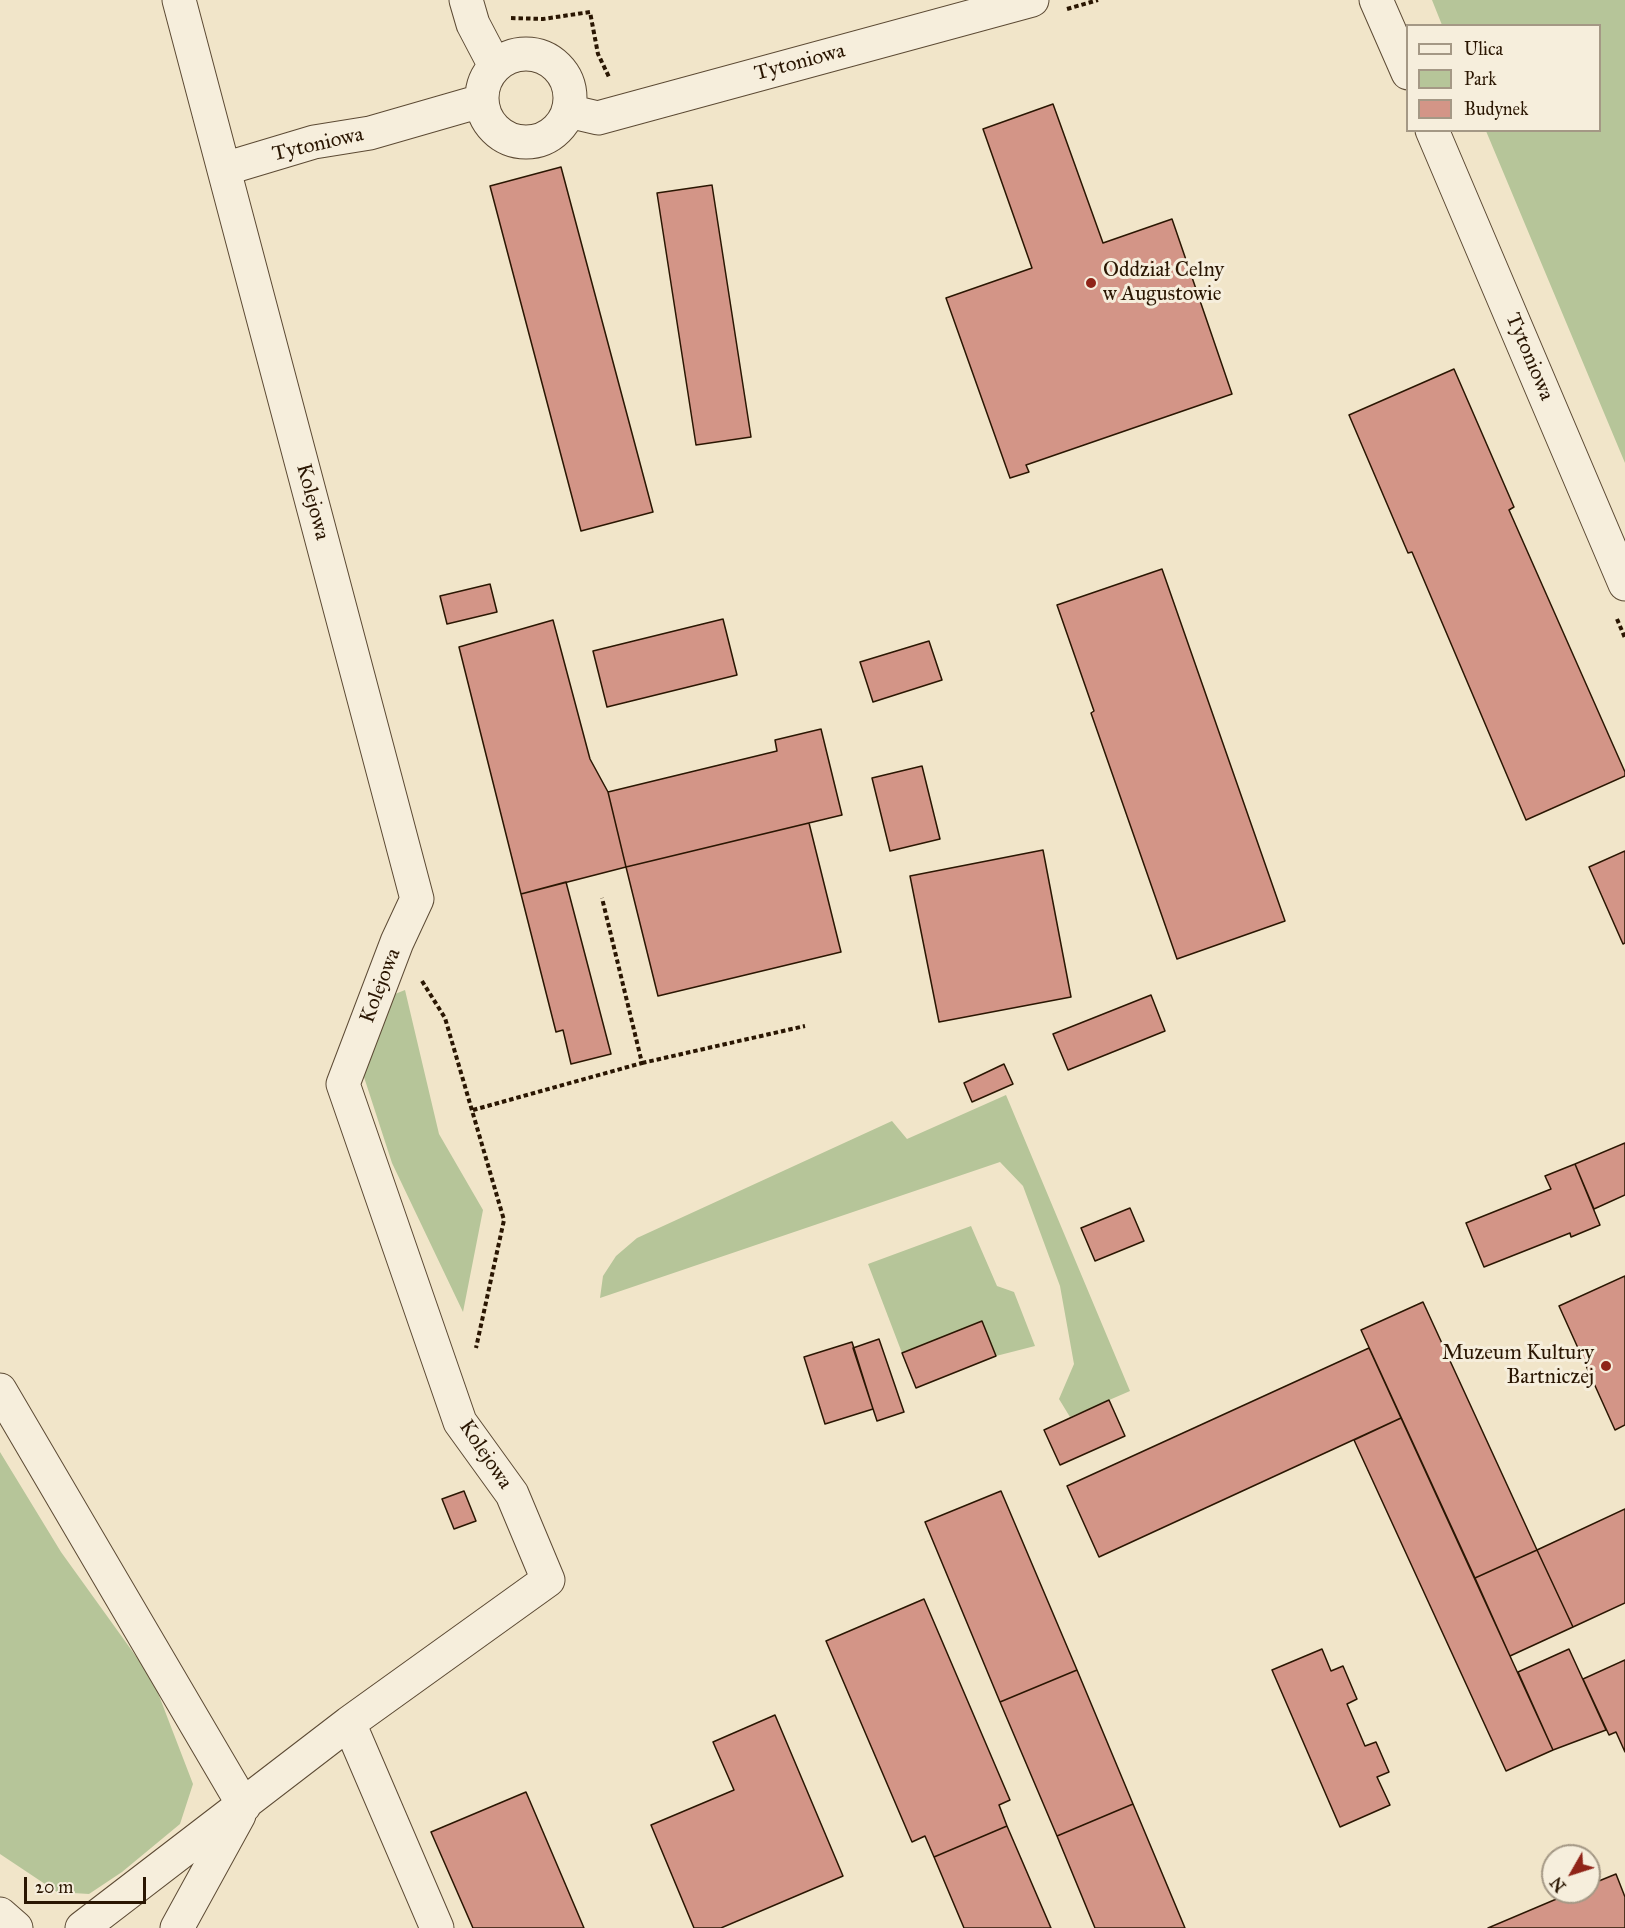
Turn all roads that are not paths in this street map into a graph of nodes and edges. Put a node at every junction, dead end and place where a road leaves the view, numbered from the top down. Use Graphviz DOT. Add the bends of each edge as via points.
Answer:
graph roads {
  1 [pos="179,0"];
  2 [pos="1032,0"];
  3 [pos="1376,0"];
  4 [pos="469,8"];
  5 [pos="495,66"];
  6 [pos="1406,71"];
  7 [pos="481,101"];
  8 [pos="568,111"];
  9 [pos="1433,132"];
  10 [pos="224,169"];
  11 [pos="1625,584"];
  12 [pos="0,1390"];
  13 [pos="349,1723"];
  14 [pos="244,1806"];
  15 [pos="0,1914"];
  16 [pos="16,1928"];
  17 [pos="82,1928"];
  18 [pos="177,1928"];
  19 [pos="437,1928"];
  1 -- 10 [label="street, Kolejowa"];
  2 -- 8 [label="street, Tytoniowa" via="598,118"];
  3 -- 6 [label="street"];
  4 -- 5 [label="street"];
  5 -- 7 [label="street" via="485,82"];
  5 -- 8 [label="street" via="522,54 551,62 568,83"];
  7 -- 8 [label="street" via="491,126 514,140 527,142 552,133"];
  7 -- 10 [label="street, Tytoniowa" via="370,133 314,141"];
  9 -- 11 [label="street, Tytoniowa"];
  10 -- 13 [label="street, Kolejowa" via="417,899 344,1084 460,1422 512,1494 548,1580"];
  12 -- 14 [label="street"];
  13 -- 14 [label="street, Kolejowa"];
  13 -- 19 [label="street"];
  14 -- 17 [label="street, Kolejowa"];
  14 -- 18 [label="street, Kolejowa"];
  15 -- 16 [label="street"];
}
